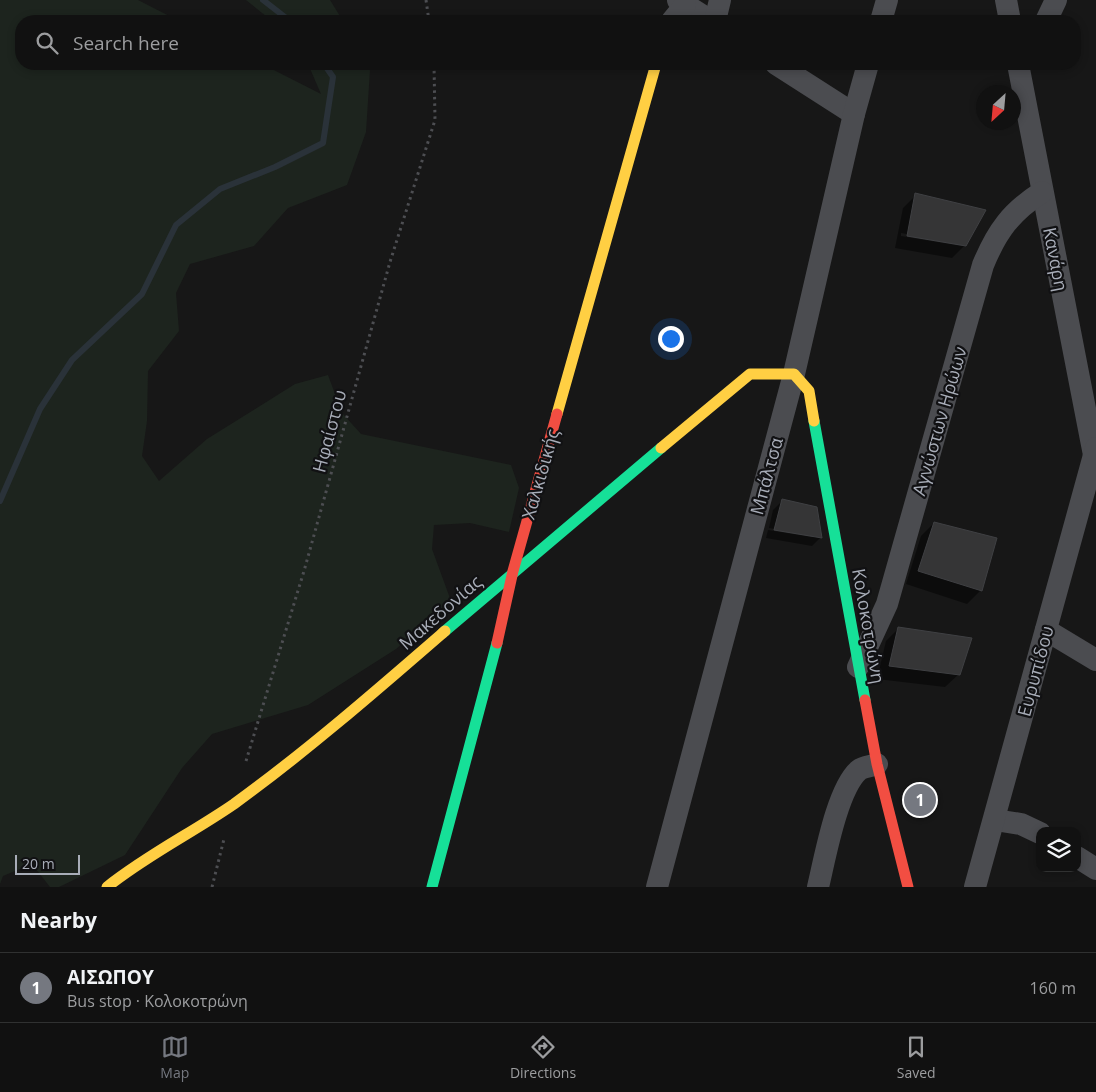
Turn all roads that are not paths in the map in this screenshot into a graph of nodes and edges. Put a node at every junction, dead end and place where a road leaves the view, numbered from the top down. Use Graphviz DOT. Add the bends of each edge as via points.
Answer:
graph roads {
  1 [pos="720,0"];
  2 [pos="887,0"];
  3 [pos="1006,0"];
  4 [pos="1056,0"];
  5 [pos="678,9"];
  6 [pos="694,15"];
  7 [pos="716,15"];
  8 [pos="883,15"];
  9 [pos="1009,15"];
  10 [pos="1049,15"];
  11 [pos="654,70"];
  12 [pos="785,70"];
  13 [pos="866,70"];
  14 [pos="1019,70"];
  15 [pos="854,114"];
  16 [pos="1042,192"];
  17 [pos="794,374"];
  18 [pos="1095,453"];
  19 [pos="513,571"];
  20 [pos="1046,630"];
  21 [pos="1096,660"];
  22 [pos="858,667"];
  23 [pos="877,764"];
  24 [pos="995,820"];
  25 [pos="1036,831"];
  26 [pos="1081,860"];
  27 [pos="1096,869"];
  28 [pos="107,887"];
  29 [pos="432,887"];
  30 [pos="657,887"];
  31 [pos="818,887"];
  32 [pos="908,887"];
  33 [pos="975,887"];
  1 -- 7 [label="street"];
  2 -- 8 [label="street"];
  3 -- 9 [label="street"];
  4 -- 10 [label="street"];
  5 -- 6 [label="street"];
  11 -- 19 [label="street, Χαλκιδικής"];
  12 -- 15 [label="street"];
  13 -- 15 [label="street, Μπάλτσα"];
  14 -- 16 [label="street, Κανάρη"];
  15 -- 17 [label="street, Μπάλτσα"];
  16 -- 18 [label="street, Κανάρη"];
  16 -- 22 [label="street, Αγνώστων Ηρώων" via="1007,220 983,266 887,604"];
  17 -- 19 [label="street, Μακεδονίας" via="750,374"];
  17 -- 22 [label="street, Κολοκοτρώνη" via="809,391"];
  17 -- 30 [label="street, Μπάλτσα"];
  18 -- 20 [label="street, Ευρυπίδου"];
  19 -- 28 [label="street, Μακεδονίας" via="375,692 233,804 134,865"];
  19 -- 29 [label="street, Χαλκιδικής" via="506,610"];
  20 -- 21 [label="street"];
  20 -- 24 [label="street, Ευρυπίδου"];
  22 -- 23 [label="street, Κολοκοτρώνη"];
  23 -- 31 [label="street" via="859,769 847,788"];
  23 -- 32 [label="street, Κολοκοτρώνη"];
  24 -- 25 [label="street" via="1021,824"];
  24 -- 33 [label="street, Ευρυπίδου"];
  26 -- 27 [label="street"];
}
